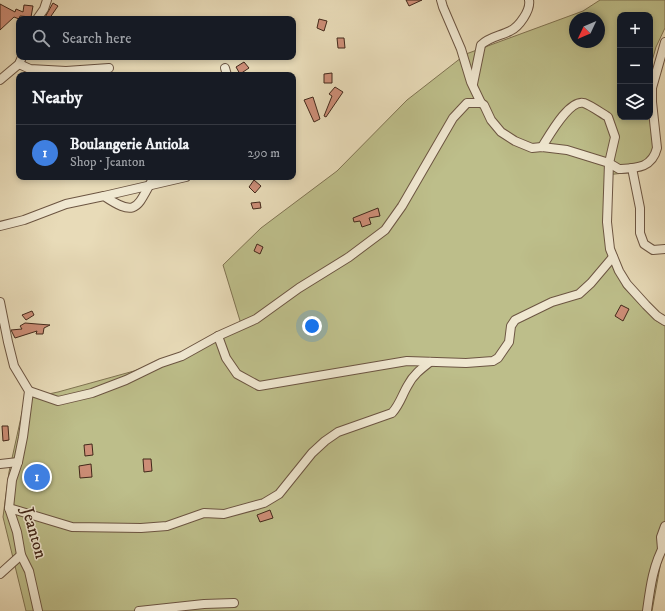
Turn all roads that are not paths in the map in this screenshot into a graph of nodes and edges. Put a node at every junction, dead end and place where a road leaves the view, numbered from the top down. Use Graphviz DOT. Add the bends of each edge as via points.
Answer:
graph roads {
  1 [pos="47,0"];
  2 [pos="441,0"];
  3 [pos="529,0"];
  4 [pos="39,16"];
  5 [pos="665,42"];
  6 [pos="20,60"];
  7 [pos="109,68"];
  8 [pos="0,80"];
  9 [pos="473,86"];
  10 [pos="481,103"];
  11 [pos="542,147"];
  12 [pos="608,163"];
  13 [pos="632,168"];
  14 [pos="152,180"];
  15 [pos="174,180"];
  16 [pos="149,186"];
  17 [pos="104,196"];
  18 [pos="0,226"];
  19 [pos="665,250"];
  20 [pos="614,257"];
  21 [pos="0,302"];
  22 [pos="665,321"];
  23 [pos="2,327"];
  24 [pos="218,336"];
  25 [pos="430,362"];
  26 [pos="28,391"];
  27 [pos="18,462"];
  28 [pos="0,464"];
  29 [pos="9,508"];
  30 [pos="665,526"];
  31 [pos="663,547"];
  32 [pos="21,555"];
  33 [pos="0,574"];
  34 [pos="234,604"];
  35 [pos="38,611"];
  36 [pos="139,611"];
  37 [pos="646,611"];
  1 -- 4 [label="street"];
  2 -- 9 [label="street"];
  3 -- 9 [label="street" via="529,11 512,31 481,45"];
  5 -- 13 [label="street" via="652,88 657,148 655,156 645,166"];
  6 -- 7 [label="street" via="30,69"];
  6 -- 8 [label="street"];
  9 -- 10 [label="street"];
  10 -- 11 [label="street" via="501,132 532,148"];
  10 -- 24 [label="street" via="466,103 453,118 402,206 384,230 349,257 256,319"];
  11 -- 12 [label="street" via="566,150"];
  11 -- 12 [label="street" via="568,109 583,103 608,117 615,137"];
  12 -- 13 [label="street" via="619,170"];
  12 -- 20 [label="street" via="607,222 610,249"];
  13 -- 19 [label="street" via="640,208 640,233 644,244 653,250"];
  14 -- 16 [label="street"];
  15 -- 16 [label="street"];
  16 -- 17 [label="street"];
  16 -- 17 [label="street" via="138,204 128,208 119,206"];
  17 -- 18 [label="street" via="66,204"];
  20 -- 22 [label="street" via="627,284"];
  20 -- 25 [label="street" via="579,294 552,302 515,320 508,342 493,362"];
  21 -- 23 [label="street"];
  23 -- 26 [label="street" via="14,366"];
  24 -- 25 [label="street" via="226,358 237,374 259,386 408,361"];
  24 -- 26 [label="street" via="182,356 92,393 58,401"];
  25 -- 29 [label="street" via="415,374 392,413 338,432 325,440 279,494 264,503 224,514 204,513 167,526 141,528 72,527"];
  26 -- 27 [label="street, Jeanton"];
  27 -- 28 [label="street"];
  27 -- 29 [label="street, Jeanton" via="12,480"];
  29 -- 32 [label="street, Jeanton"];
  30 -- 31 [label="street" via="661,537"];
  31 -- 37 [label="street" via="650,585"];
  32 -- 33 [label="street"];
  32 -- 35 [label="street, Jeanton" via="29,571"];
  34 -- 36 [label="street" via="204,604"];
}
